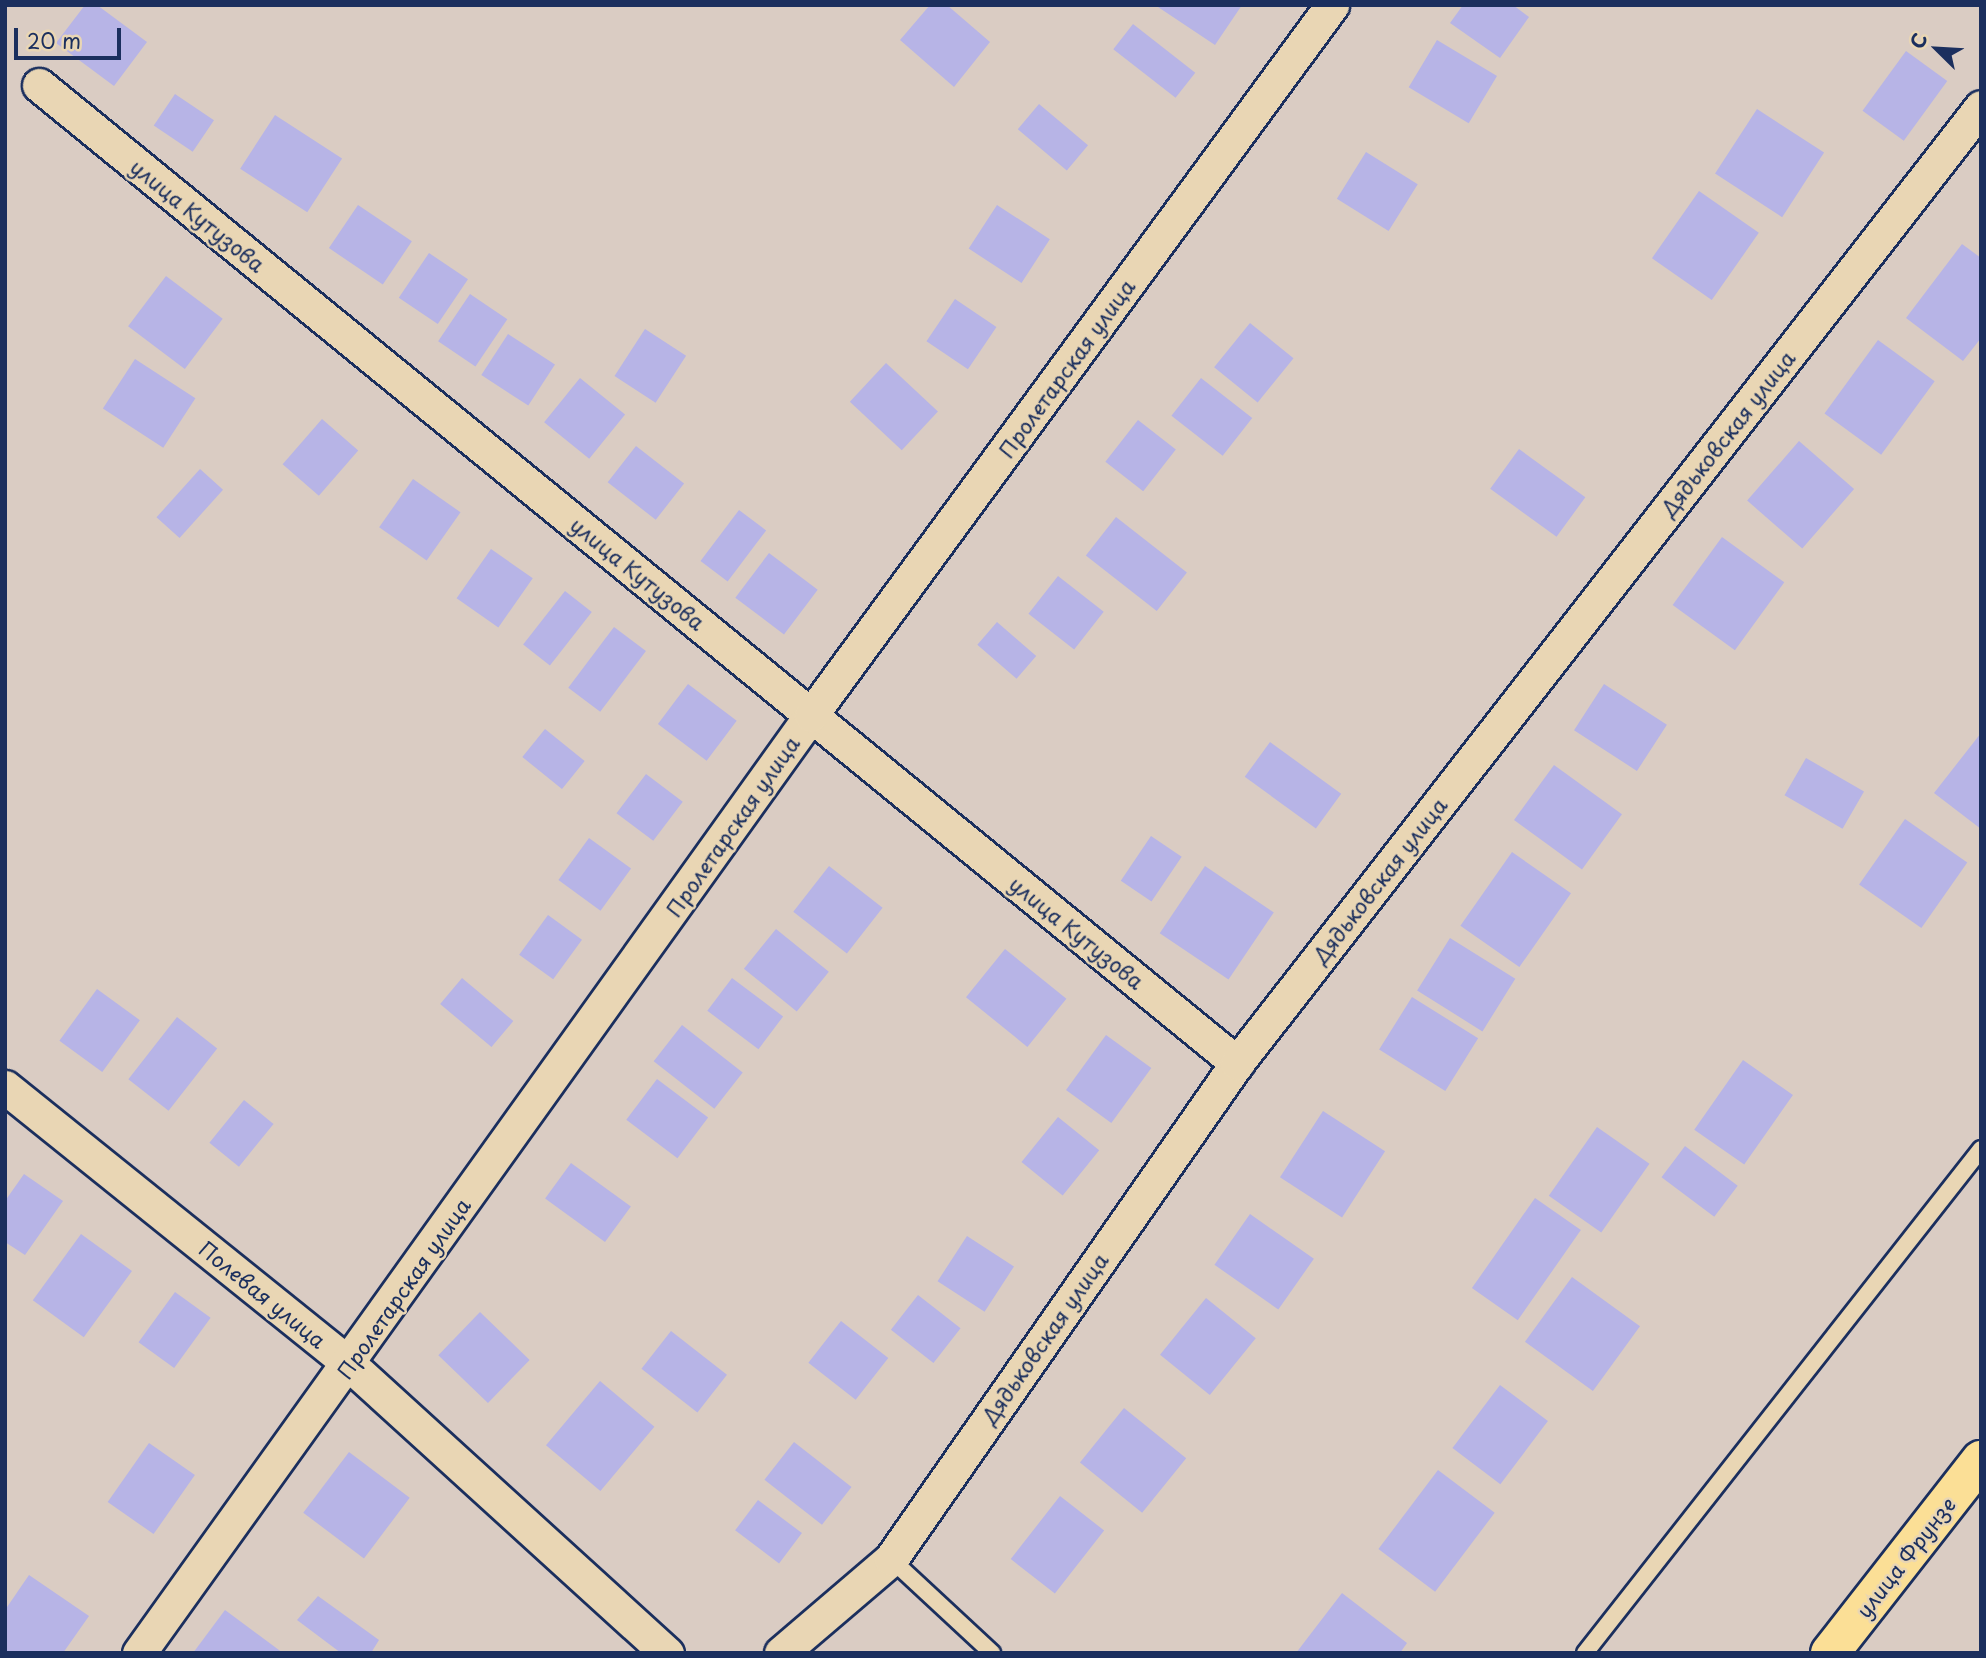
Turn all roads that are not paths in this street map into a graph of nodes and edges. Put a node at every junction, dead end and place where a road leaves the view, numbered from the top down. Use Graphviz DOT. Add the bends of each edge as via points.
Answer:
graph roads {
  1 [pos="1332,5"];
  2 [pos="39,85"];
  3 [pos="1981,107"];
  4 [pos="811,715"];
  5 [pos="1237,1063"];
  6 [pos="5,1087"];
  7 [pos="1981,1149"];
  8 [pos="349,1364"];
  9 [pos="1981,1460"];
  10 [pos="891,1559"];
  11 [pos="139,1653"];
  12 [pos="667,1653"];
  13 [pos="781,1653"];
  14 [pos="992,1653"];
  15 [pos="1585,1653"];
  16 [pos="1830,1653"];
  1 -- 4 [label="street, Пролетарская улица"];
  2 -- 4 [label="street, улица Кутузова"];
  3 -- 5 [label="street, Дядьковская улица"];
  4 -- 5 [label="street, улица Кутузова"];
  4 -- 8 [label="street, Пролетарская улица"];
  5 -- 10 [label="street, Дядьковская улица"];
  6 -- 8 [label="street, Полевая улица"];
  7 -- 15 [label="lane"];
  8 -- 11 [label="street, Пролетарская улица"];
  8 -- 12 [label="street, Полевая улица"];
  9 -- 16 [label="main road, улица Фрунзе"];
  10 -- 13 [label="street, Дядьковская улица"];
  10 -- 14 [label="lane"];
}
